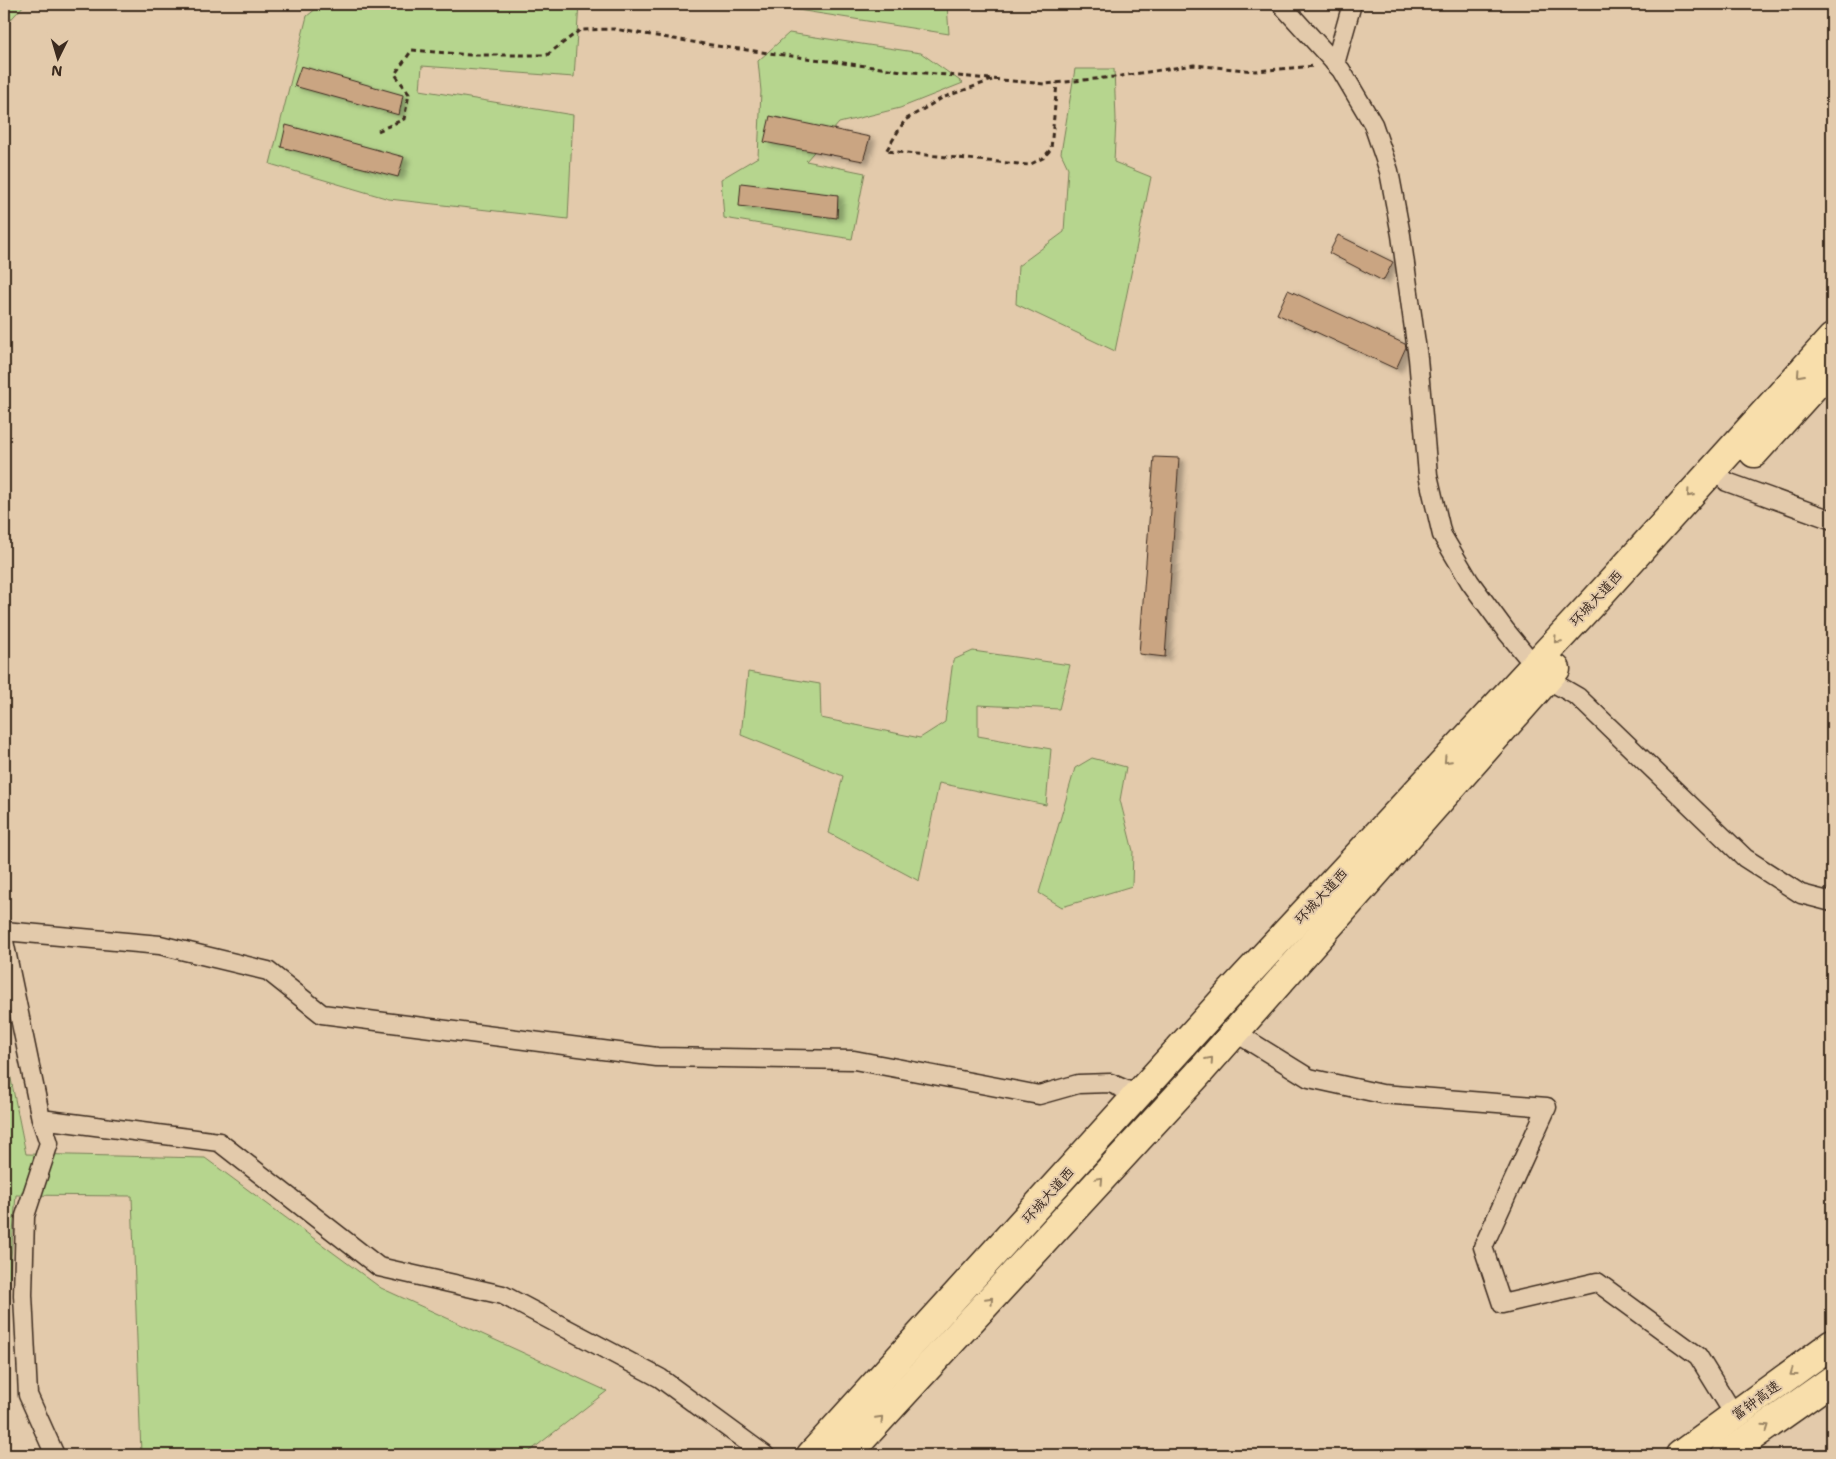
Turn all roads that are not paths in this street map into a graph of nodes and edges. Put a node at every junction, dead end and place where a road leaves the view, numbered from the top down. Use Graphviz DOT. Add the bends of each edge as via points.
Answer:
graph roads {
  1 [pos="1282,4"];
  2 [pos="1352,4"];
  3 [pos="1335,64"];
  4 [pos="1832,338"];
  5 [pos="1832,367"];
  6 [pos="1721,475"];
  7 [pos="1832,520"];
  8 [pos="1541,672"];
  9 [pos="1832,902"];
  10 [pos="4,931"];
  11 [pos="4,941"];
  12 [pos="1232,1035"];
  13 [pos="1138,1095"];
  14 [pos="42,1119"];
  15 [pos="1832,1344"];
  16 [pos="1832,1380"];
  17 [pos="1726,1403"];
  18 [pos="55,1455"];
  19 [pos="765,1455"];
  20 [pos="811,1455"];
  21 [pos="847,1455"];
  22 [pos="1680,1455"];
  23 [pos="1726,1455"];
  1 -- 3 [label="street"];
  2 -- 3 [label="street"];
  3 -- 8 [label="street" via="1373,124 1389,171 1418,358 1428,475 1442,535 1470,582"];
  4 -- 6 [label="main road, 环城大道西, one-way"];
  5 -- 6 [label="main road, 环城大道西"];
  6 -- 7 [label="street"];
  6 -- 8 [label="main road, 环城大道西"];
  8 -- 9 [label="street" via="1578,697 1746,858 1801,894"];
  8 -- 12 [label="main road, 环城大道西"];
  8 -- 13 [label="main road, 环城大道西, one-way"];
  10 -- 13 [label="street" via="160,945 268,971 322,1014 657,1057 854,1060 1039,1095 1078,1084 1110,1083"];
  11 -- 14 [label="street"];
  12 -- 17 [label="street" via="1243,1037 1309,1078 1382,1094 1547,1107 1483,1247 1502,1304 1597,1282 1698,1356"];
  21 -- 12 [label="main road, 环城大道西, one-way"];
  13 -- 20 [label="main road, 环城大道西"];
  14 -- 18 [label="street" via="49,1143 25,1216 23,1295 28,1395"];
  14 -- 19 [label="street" via="219,1142 379,1267 503,1295 660,1378"];
  15 -- 22 [label="main road, 富钟高速, one-way"];
  23 -- 16 [label="main road, 富钟高速, one-way"];
}
